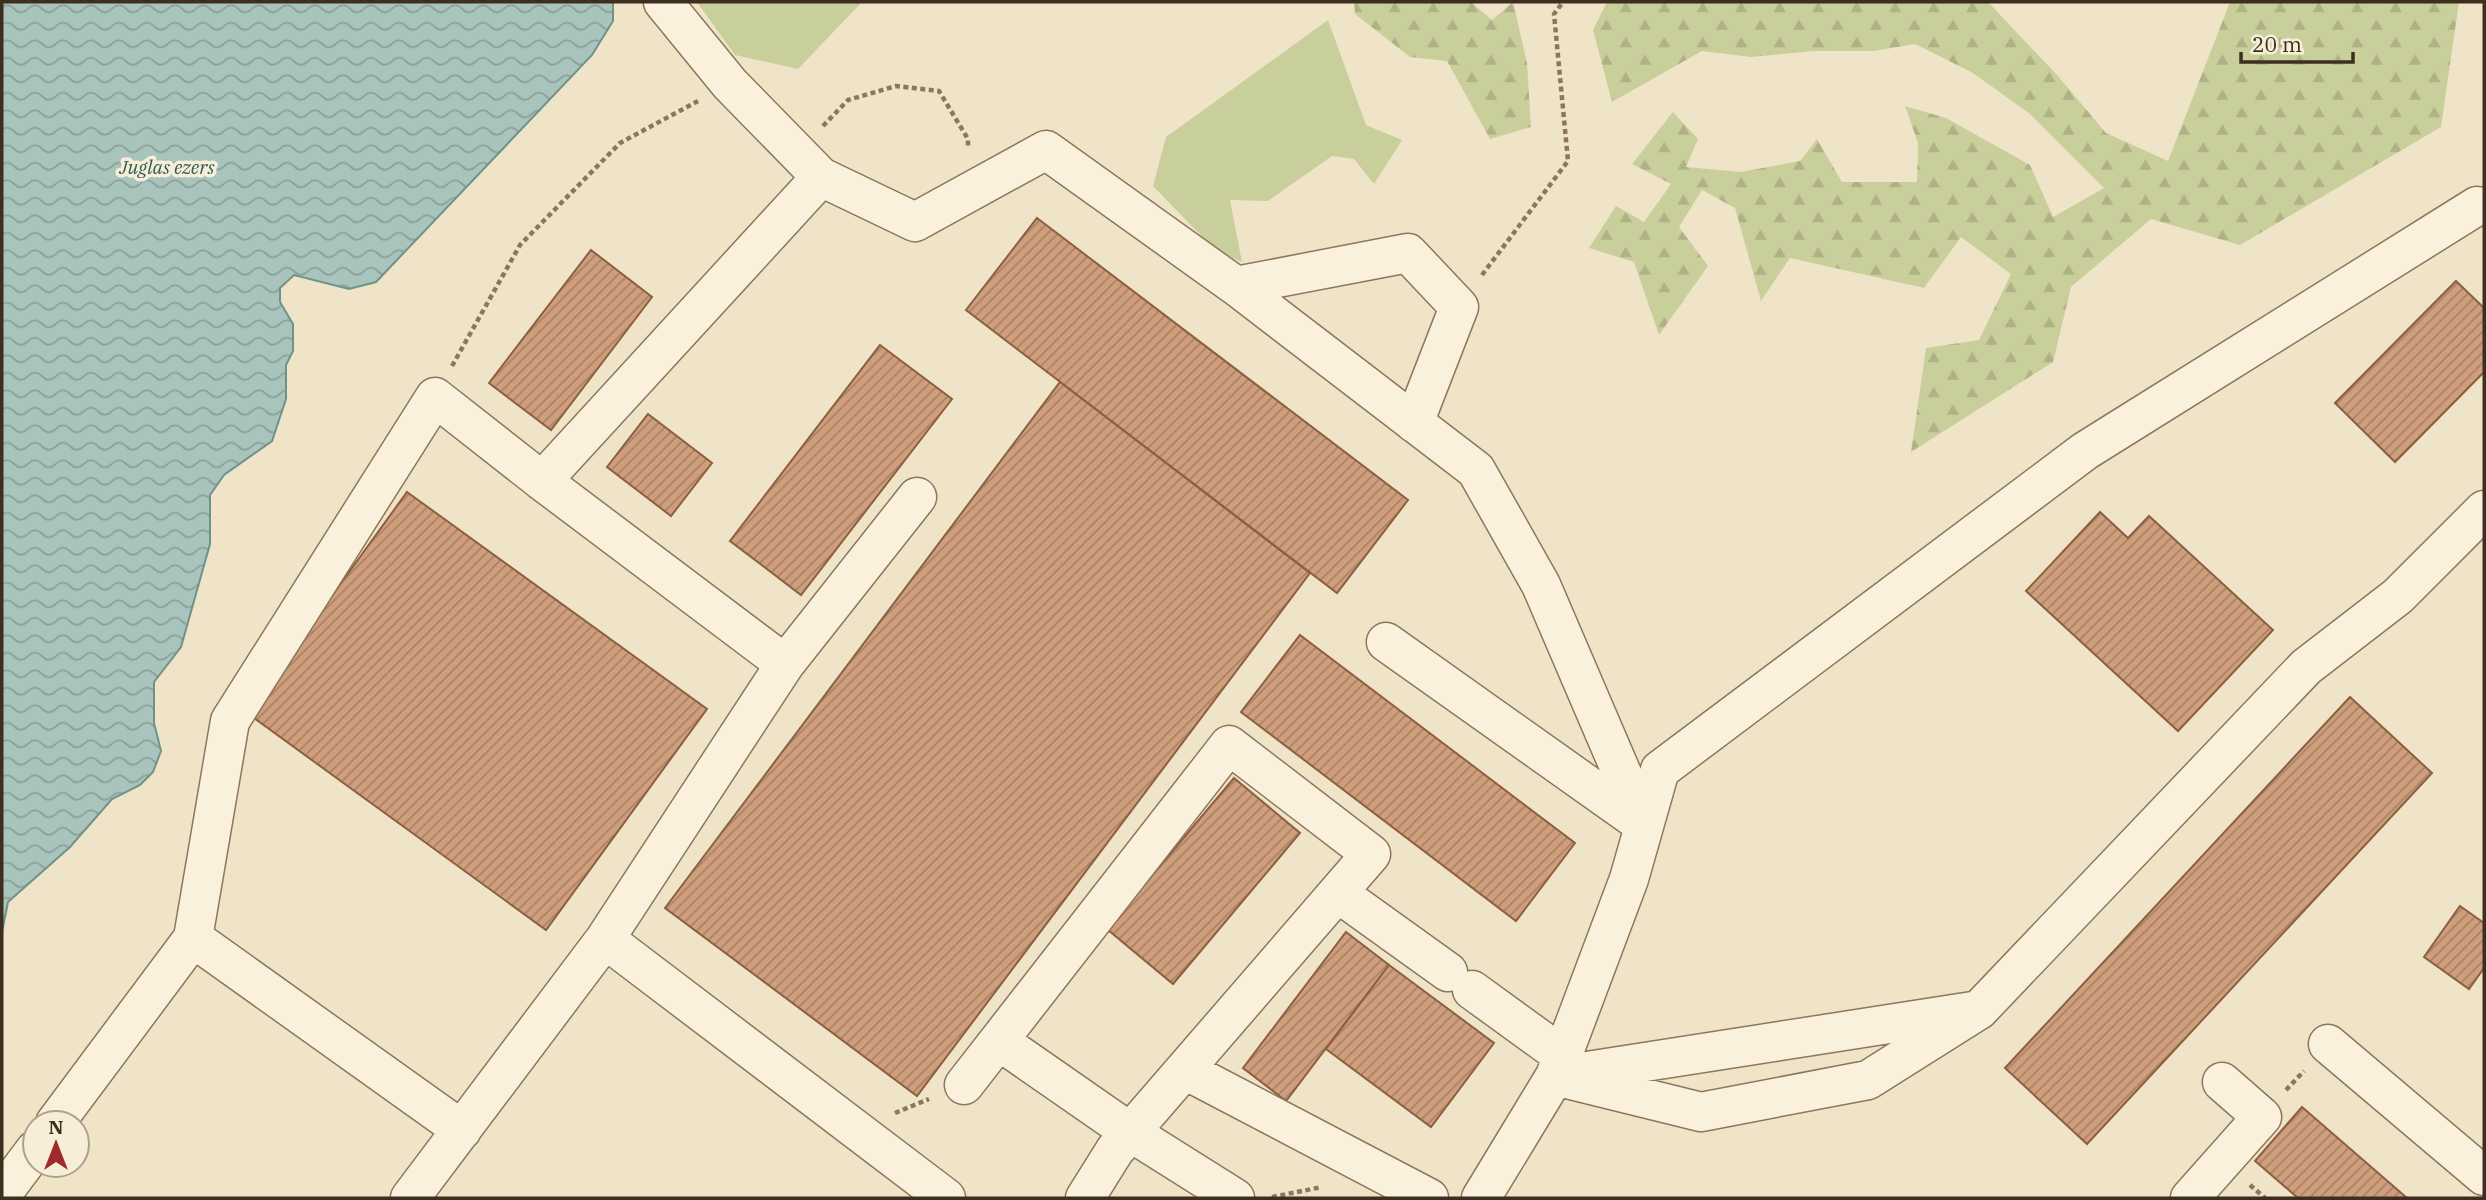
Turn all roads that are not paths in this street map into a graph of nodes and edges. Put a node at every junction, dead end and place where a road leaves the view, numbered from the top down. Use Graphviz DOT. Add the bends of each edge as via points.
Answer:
graph roads {
  1 [pos="663,2"];
  2 [pos="809,164"];
  3 [pos="2482,207"];
  4 [pos="1236,286"];
  5 [pos="1414,423"];
  6 [pos="542,481"];
  7 [pos="917,497"];
  8 [pos="2484,510"];
  9 [pos="1386,642"];
  10 [pos="785,664"];
  11 [pos="1644,825"];
  12 [pos="1338,893"];
  13 [pos="193,938"];
  14 [pos="605,939"];
  15 [pos="1979,1010"];
  16 [pos="999,1041"];
  17 [pos="2328,1044"];
  18 [pos="1559,1066"];
  19 [pos="1185,1069"];
  20 [pos="2221,1082"];
  21 [pos="964,1085"];
  22 [pos="65,1109"];
  23 [pos="463,1130"];
  24 [pos="1130,1132"];
  25 [pos="21,1169"];
  26 [pos="2484,1176"];
  27 [pos="2,1194"];
  28 [pos="410,1198"];
  29 [pos="946,1198"];
  30 [pos="1085,1198"];
  31 [pos="1235,1198"];
  32 [pos="1429,1198"];
  33 [pos="1481,1198"];
  34 [pos="2190,1198"];
  1 -- 2 [label="lane" via="730,84"];
  2 -- 4 [label="lane" via="915,222 1046,150"];
  2 -- 6 [label="lane"];
  3 -- 11 [label="lane" via="2085,451 1660,770"];
  4 -- 5 [label="lane"];
  4 -- 5 [label="lane" via="1408,253 1459,307"];
  5 -- 11 [label="lane" via="1476,470 1541,585"];
  6 -- 10 [label="lane"];
  6 -- 13 [label="lane" via="435,397 230,721"];
  7 -- 10 [label="lane"];
  8 -- 15 [label="lane" via="2398,596 2306,667"];
  9 -- 11 [label="lane"];
  10 -- 14 [label="lane"];
  11 -- 18 [label="lane" via="1629,879"];
  12 -- 16 [label="lane" via="1371,854 1229,744"];
  12 -- 18 [label="lane" via="1460,981"];
  12 -- 19 [label="lane"];
  13 -- 22 [label="lane"];
  13 -- 23 [label="lane"];
  14 -- 23 [label="lane"];
  14 -- 29 [label="lane"];
  15 -- 18 [label="lane"];
  15 -- 18 [label="lane" via="1868,1080 1701,1112"];
  16 -- 21 [label="lane"];
  16 -- 24 [label="lane"];
  17 -- 26 [label="lane"];
  18 -- 33 [label="lane"];
  19 -- 24 [label="lane"];
  19 -- 32 [label="lane"];
  20 -- 34 [label="lane" via="2262,1117"];
  23 -- 28 [label="lane"];
  24 -- 30 [label="lane"];
  24 -- 31 [label="lane"];
  25 -- 27 [label="lane"];
}
